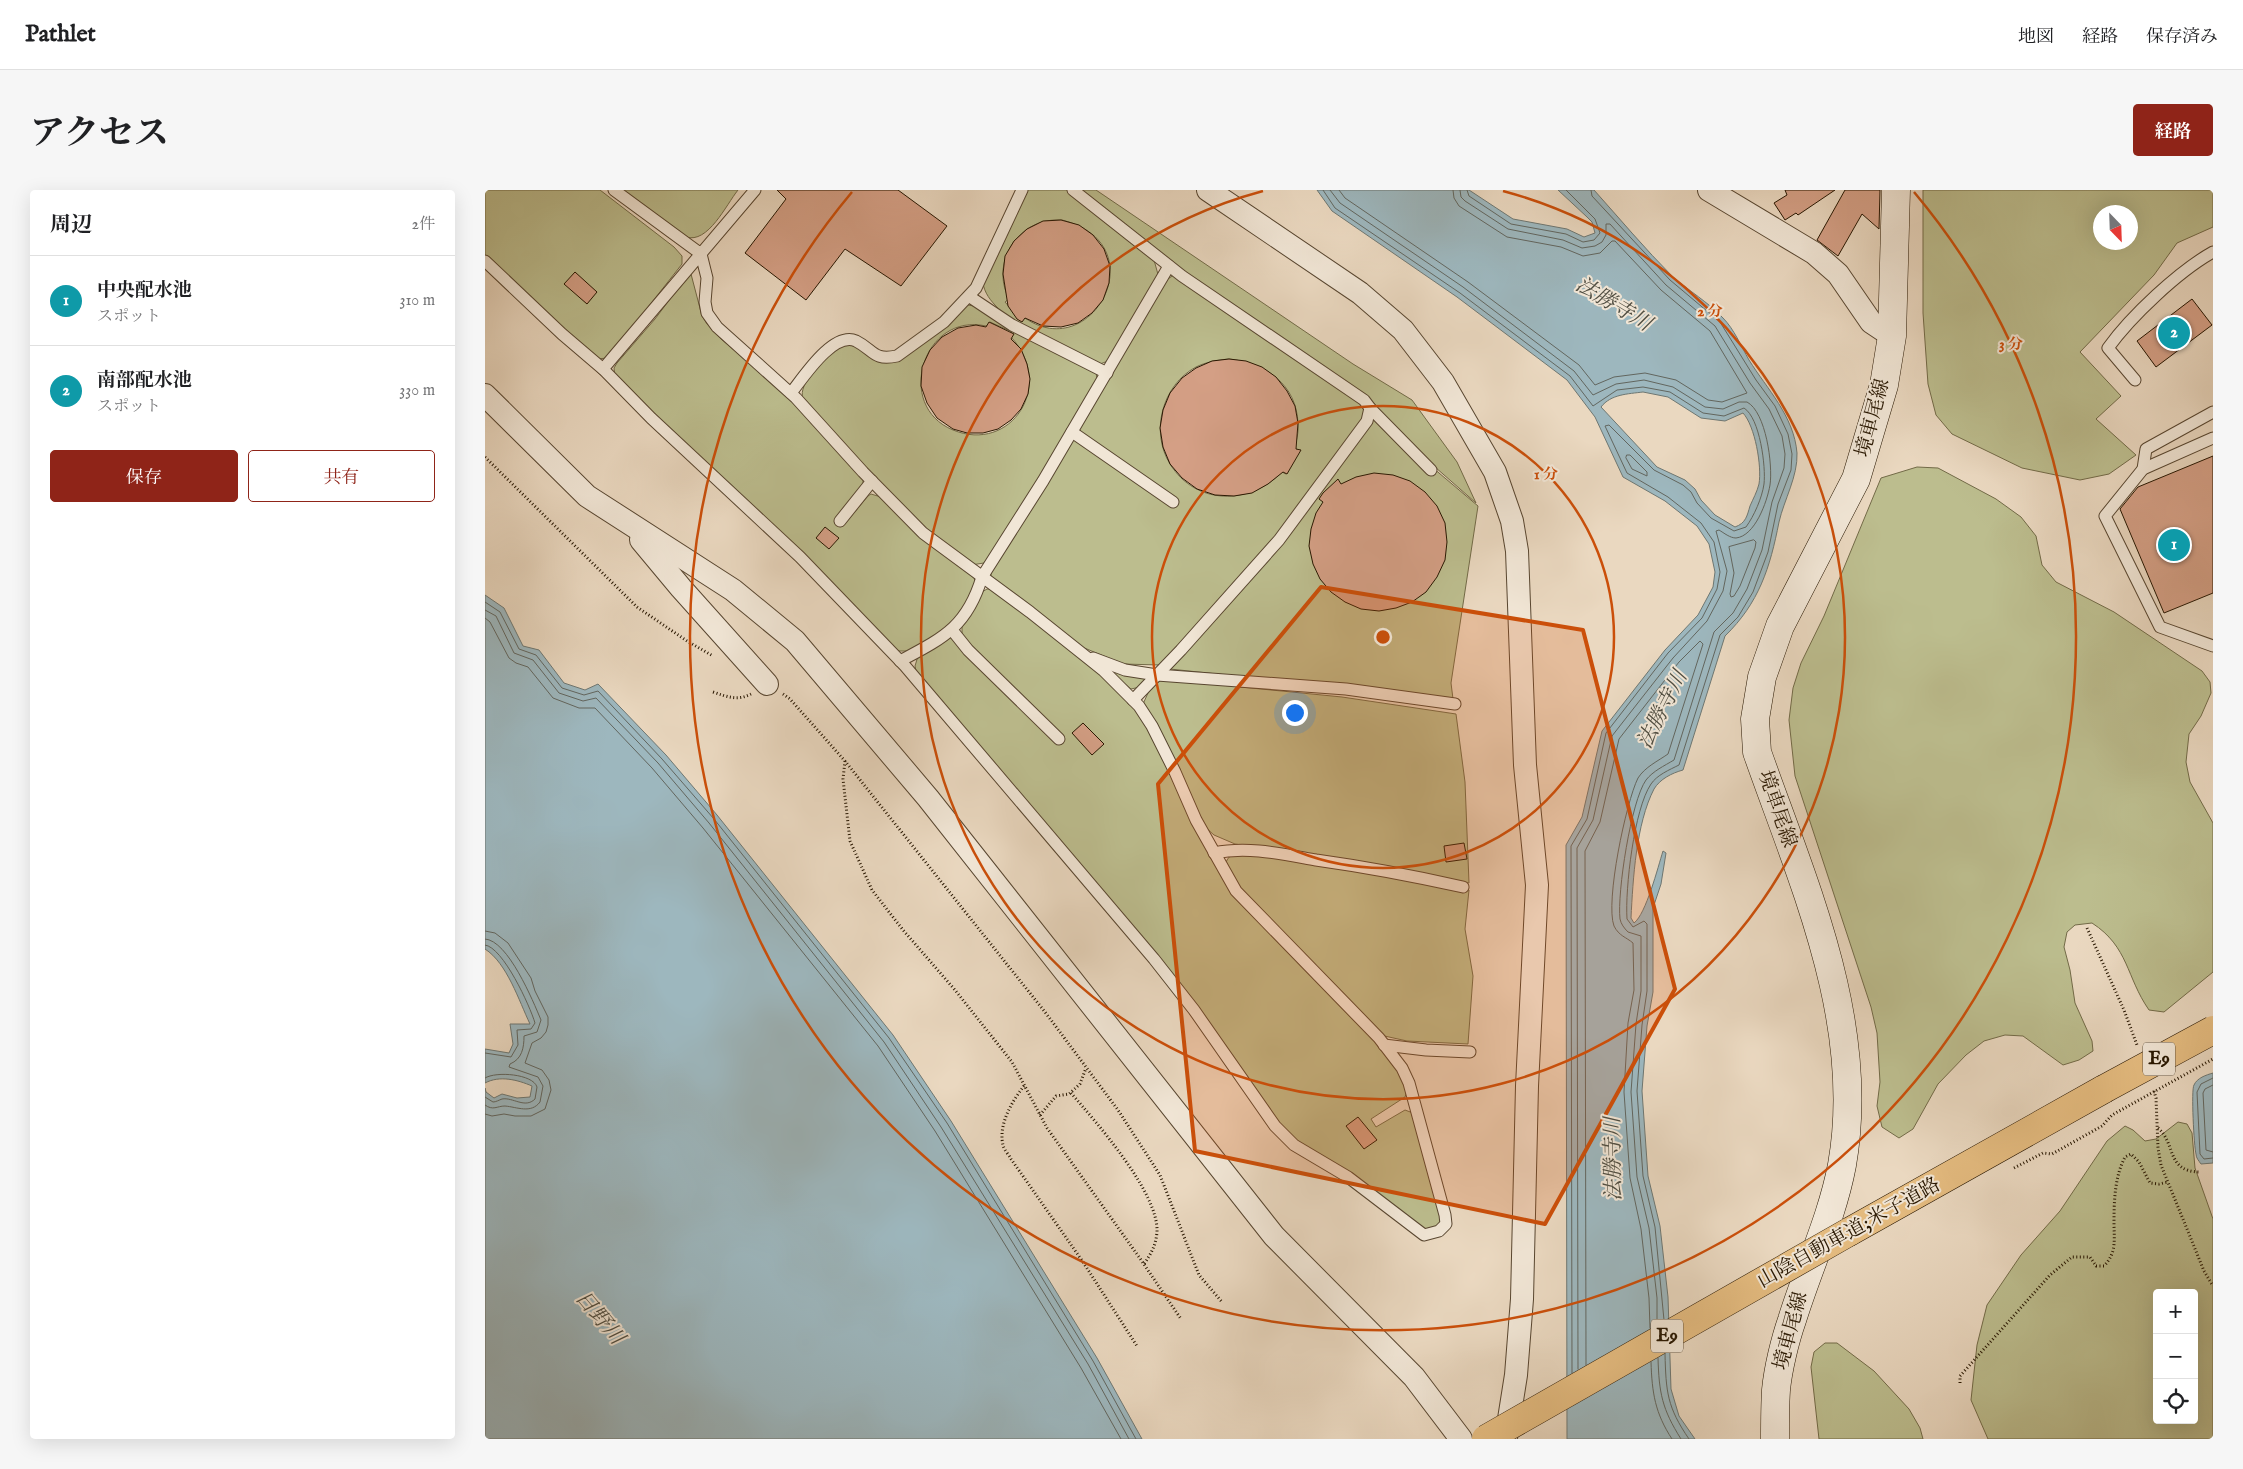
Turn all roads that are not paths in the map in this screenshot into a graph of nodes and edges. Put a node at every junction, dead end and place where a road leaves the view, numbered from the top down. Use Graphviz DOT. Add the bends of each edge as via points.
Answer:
graph roads {
  1 [pos="614,190"];
  2 [pos="755,190"];
  3 [pos="1021,190"];
  4 [pos="1073,190"];
  5 [pos="1208,190"];
  6 [pos="1709,190"];
  7 [pos="1896,190"];
  8 [pos="2213,252"];
  9 [pos="701,254"];
  10 [pos="485,260"];
  11 [pos="1169,266"];
  12 [pos="970,297"];
  13 [pos="1892,336"];
  14 [pos="603,370"];
  15 [pos="1107,373"];
  16 [pos="2135,380"];
  17 [pos="791,393"];
  18 [pos="485,395"];
  19 [pos="1369,408"];
  20 [pos="2213,412"];
  21 [pos="1072,432"];
  22 [pos="2213,438"];
  23 [pos="2143,468"];
  24 [pos="1431,470"];
  25 [pos="872,482"];
  26 [pos="1173,502"];
  27 [pos="840,521"];
  28 [pos="626,522"];
  29 [pos="982,578"];
  30 [pos="952,630"];
  31 [pos="2213,646"];
  32 [pos="1084,655"];
  33 [pos="900,661"];
  34 [pos="1157,674"];
  35 [pos="767,684"];
  36 [pos="1133,700"];
  37 [pos="1455,704"];
  38 [pos="1059,739"];
  39 [pos="1214,853"];
  40 [pos="1463,887"];
  41 [pos="2213,1029"];
  42 [pos="2213,1043"];
  43 [pos="1384,1045"];
  44 [pos="1470,1052"];
  45 [pos="2107,1095"];
  46 [pos="1851,1238"];
  47 [pos="1461,1439"];
  48 [pos="1486,1439"];
  49 [pos="1508,1439"];
  50 [pos="1775,1439"];
  1 -- 9 [label="lane"];
  2 -- 9 [label="lane"];
  3 -- 12 [label="lane"];
  4 -- 11 [label="lane"];
  5 -- 49 [label="street" via="1360,293 1403,330 1432,365 1471,428 1495,472 1512,521 1517,551 1525,765 1537,885 1527,1086 1522,1299"];
  6 -- 13 [label="street" via="1814,253 1838,274 1871,322"];
  7 -- 13 [label="main road, 境車尾線"];
  8 -- 16 [label="lane" via="2183,270 2108,348"];
  9 -- 14 [label="lane"];
  9 -- 17 [label="lane" via="707,278 707,313 717,327"];
  10 -- 14 [label="lane"];
  11 -- 15 [label="lane"];
  11 -- 19 [label="lane" via="1318,367 1364,400"];
  12 -- 15 [label="lane" via="1012,325"];
  12 -- 17 [label="lane" via="944,322 897,356 879,358 855,341 845,339 834,344"];
  13 -- 50 [label="main road, 境車尾線" via="1884,385 1856,479 1780,626 1762,677 1755,719 1757,752 1822,940 1842,1023 1848,1097 1842,1165 1828,1216 1791,1321 1776,1388"];
  14 -- 33 [label="lane" via="800,557"];
  15 -- 21 [label="lane"];
  17 -- 25 [label="lane"];
  18 -- 28 [label="street" via="587,496"];
  19 -- 24 [label="lane"];
  19 -- 34 [label="lane" via="1367,421 1279,540"];
  20 -- 23 [label="lane" via="2146,449"];
  21 -- 26 [label="lane"];
  21 -- 29 [label="lane"];
  22 -- 23 [label="lane"];
  23 -- 31 [label="lane" via="2105,516 2161,627"];
  25 -- 27 [label="lane"];
  25 -- 29 [label="lane" via="923,533"];
  28 -- 35 [label="street"];
  28 -- 47 [label="street" via="733,590 795,641 928,798 1274,1236 1414,1377"];
  29 -- 30 [label="lane" via="977,596"];
  29 -- 32 [label="lane"];
  30 -- 33 [label="lane"];
  30 -- 38 [label="lane" via="968,650"];
  32 -- 34 [label="lane" via="1125,670"];
  32 -- 36 [label="lane"];
  33 -- 43 [label="lane" via="1154,959 1275,1126 1294,1145 1348,1177 1417,1231 1431,1234 1446,1224 1445,1216 1409,1083"];
  34 -- 36 [label="lane"];
  34 -- 37 [label="lane" via="1346,689"];
  36 -- 39 [label="lane" via="1152,726"];
  39 -- 40 [label="lane" via="1235,849 1271,852 1403,873"];
  39 -- 43 [label="lane" via="1244,901"];
  41 -- 45 [label="highway, 山陰自動車道;米子道路 / E9, bridge"];
  42 -- 45 [label="highway, 山陰自動車道;米子道路 / E9"];
  43 -- 44 [label="lane"];
  45 -- 46 [label="highway, 山陰自動車道;米子道路 / E9"];
  46 -- 48 [label="highway, 山陰自動車道;米子道路 / E9, bridge"];
  46 -- 49 [label="highway, 山陰自動車道;米子道路 / E9"];
}
